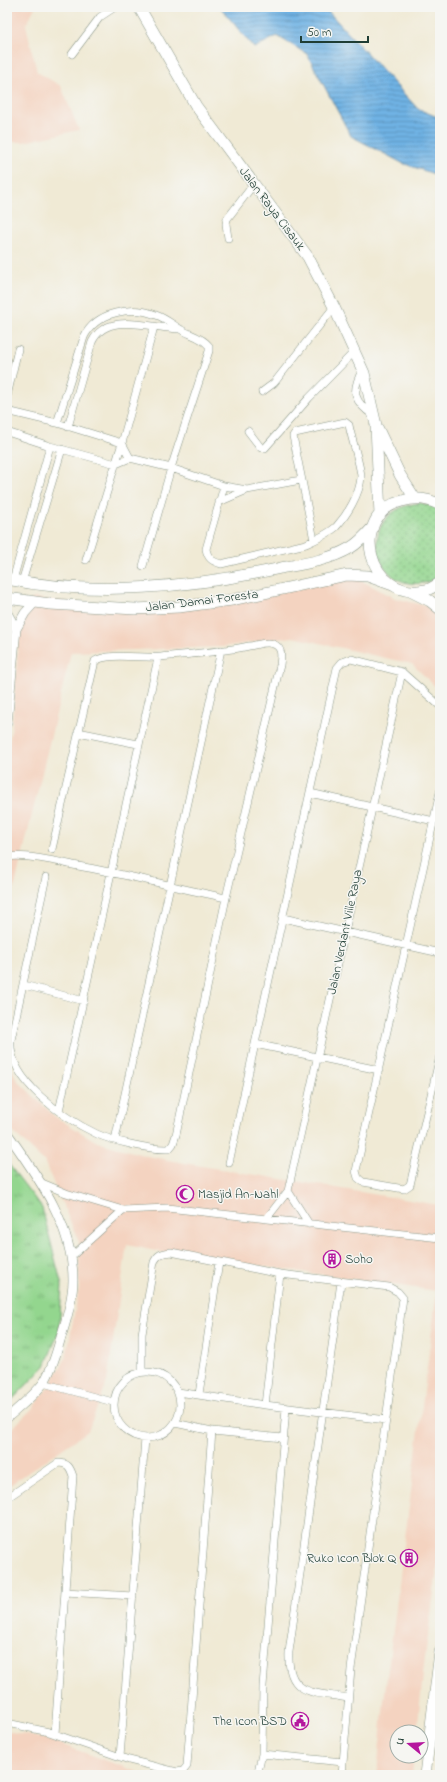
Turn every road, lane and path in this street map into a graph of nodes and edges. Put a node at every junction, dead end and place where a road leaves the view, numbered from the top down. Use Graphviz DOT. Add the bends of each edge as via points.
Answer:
graph roads {
  1 [pos="115,7"];
  2 [pos="140,7"];
  3 [pos="72,54"];
  4 [pos="254,184"];
  5 [pos="228,238"];
  6 [pos="334,307"];
  7 [pos="154,327"];
  8 [pos="180,329"];
  9 [pos="84,337"];
  10 [pos="92,342"];
  11 [pos="18,349"];
  12 [pos="355,351"];
  13 [pos="262,392"];
  14 [pos="7,396"];
  15 [pos="7,411"];
  16 [pos="375,421"];
  17 [pos="57,423"];
  18 [pos="68,426"];
  19 [pos="248,431"];
  20 [pos="7,432"];
  21 [pos="122,443"];
  22 [pos="50,446"];
  23 [pos="62,449"];
  24 [pos="130,458"];
  25 [pos="116,464"];
  26 [pos="171,468"];
  27 [pos="301,480"];
  28 [pos="224,486"];
  29 [pos="247,490"];
  30 [pos="414,498"];
  31 [pos="219,502"];
  32 [pos="440,505"];
  33 [pos="380,515"];
  34 [pos="373,527"];
  35 [pos="314,540"];
  36 [pos="20,553"];
  37 [pos="29,556"];
  38 [pos="86,560"];
  39 [pos="143,566"];
  40 [pos="14,580"];
  41 [pos="440,583"];
  42 [pos="393,585"];
  43 [pos="80,588"];
  44 [pos="408,590"];
  45 [pos="7,598"];
  46 [pos="34,602"];
  47 [pos="80,607"];
  48 [pos="440,609"];
  49 [pos="7,613"];
  50 [pos="16,630"];
  51 [pos="221,650"];
  52 [pos="158,658"];
  53 [pos="402,672"];
  54 [pos="440,706"];
  55 [pos="7,723"];
  56 [pos="78,732"];
  57 [pos="138,744"];
  58 [pos="440,792"];
  59 [pos="310,793"];
  60 [pos="373,807"];
  61 [pos="434,820"];
  62 [pos="52,849"];
  63 [pos="7,850"];
  64 [pos="10,856"];
  65 [pos="110,872"];
  66 [pos="46,877"];
  67 [pos="170,886"];
  68 [pos="226,898"];
  69 [pos="283,918"];
  70 [pos="345,931"];
  71 [pos="406,946"];
  72 [pos="440,953"];
  73 [pos="24,985"];
  74 [pos="84,1001"];
  75 [pos="255,1044"];
  76 [pos="440,1056"];
  77 [pos="318,1057"];
  78 [pos="379,1070"];
  79 [pos="59,1111"];
  80 [pos="7,1133"];
  81 [pos="115,1140"];
  82 [pos="229,1163"];
  83 [pos="42,1183"];
  84 [pos="288,1191"];
  85 [pos="123,1210"];
  86 [pos="267,1218"];
  87 [pos="309,1224"];
  88 [pos="440,1238"];
  89 [pos="72,1257"];
  90 [pos="219,1262"];
  91 [pos="280,1274"];
  92 [pos="341,1282"];
  93 [pos="142,1372"];
  94 [pos="43,1383"];
  95 [pos="178,1392"];
  96 [pos="199,1394"];
  97 [pos="114,1402"];
  98 [pos="265,1406"];
  99 [pos="286,1408"];
  100 [pos="323,1412"];
  101 [pos="7,1418"];
  102 [pos="386,1420"];
  103 [pos="175,1423"];
  104 [pos="212,1431"];
  105 [pos="283,1438"];
  106 [pos="146,1439"];
  107 [pos="7,1498"];
  108 [pos="65,1592"];
  109 [pos="133,1596"];
  110 [pos="440,1652"];
  111 [pos="348,1698"];
  112 [pos="7,1723"];
  113 [pos="55,1734"];
  114 [pos="262,1754"];
  115 [pos="120,1757"];
  116 [pos="343,1762"];
  117 [pos="258,1772"];
  118 [pos="342,1775"];
  119 [pos="425,1775"];
  1 -- 3 [label="street" via="100,17"];
  2 -- 4 [label="main road, Jalan Raya Cisauk" via="196,106"];
  4 -- 5 [label="street" via="227,219"];
  4 -- 6 [label="main road, Jalan Raya Cisauk" via="308,258"];
  6 -- 12 [label="main road, Jalan Raya Cisauk"];
  6 -- 13 [label="street" via="274,383"];
  7 -- 8 [label="street"];
  7 -- 10 [label="street" via="125,323 99,332"];
  7 -- 21 [label="street"];
  8 -- 9 [label="street" via="156,315 130,310 96,322"];
  8 -- 26 [label="street" via="203,340 209,350"];
  9 -- 10 [label="street"];
  9 -- 17 [label="street"];
  10 -- 18 [label="street"];
  11 -- 14 [label="street"];
  12 -- 16 [label="main road, Jalan Raya Cisauk" via="363,370"];
  12 -- 19 [label="street" via="265,448 261,448"];
  15 -- 17 [label="street"];
  16 -- 30 [label="main road, Jalan Raya Cisauk" via="400,475"];
  16 -- 33 [label="main road, Jalan Raya Cisauk"];
  17 -- 18 [label="street"];
  18 -- 21 [label="street"];
  20 -- 22 [label="street"];
  21 -- 24 [label="street"];
  21 -- 25 [label="street"];
  22 -- 23 [label="street"];
  22 -- 36 [label="street"];
  23 -- 25 [label="street"];
  23 -- 37 [label="street"];
  24 -- 25 [label="street"];
  24 -- 26 [label="street"];
  25 -- 38 [label="street"];
  26 -- 28 [label="street"];
  26 -- 39 [label="street"];
  27 -- 29 [label="street"];
  27 -- 35 [label="street"];
  27 -- 35 [label="street" via="293,436 295,433 345,422 348,425 361,477 355,496 335,528"];
  28 -- 29 [label="street"];
  28 -- 31 [label="street"];
  29 -- 31 [label="street"];
  30 -- 32 [label="main road" via="431,500"];
  30 -- 33 [label="main road" via="395,502"];
  31 -- 35 [label="street" via="206,549 207,556 212,561 221,564"];
  33 -- 34 [label="main road"];
  34 -- 42 [label="main road" via="370,554 383,577"];
  34 -- 43 [label="main road, Jalan Damai Foresta" via="359,542 333,555 240,577 184,584"];
  36 -- 37 [label="street"];
  36 -- 40 [label="street"];
  37 -- 40 [label="street"];
  40 -- 43 [label="main road, Jalan Damai Foresta"];
  41 -- 44 [label="main road" via="426,590"];
  42 -- 44 [label="main road, Jalan Damai Foresta"];
  42 -- 47 [label="main road, Jalan Damai Foresta" via="368,576 347,575 232,600 179,607"];
  43 -- 47 [label="main road"];
  44 -- 48 [label="main road" via="430,600"];
  45 -- 46 [label="main road, Jalan Damai Foresta"];
  46 -- 47 [label="main road, Jalan Damai Foresta"];
  46 -- 50 [label="street"];
  49 -- 50 [label="street"];
  50 -- 55 [label="street"];
  51 -- 52 [label="street"];
  51 -- 67 [label="street"];
  51 -- 68 [label="street" via="268,643 275,644 280,649 281,656"];
  52 -- 56 [label="street" via="106,657 95,661"];
  52 -- 57 [label="street"];
  53 -- 54 [label="street"];
  53 -- 59 [label="street" via="351,659 342,662 337,668"];
  53 -- 60 [label="street, Jalan Verdant Ville Raya"];
  56 -- 57 [label="street"];
  56 -- 62 [label="street"];
  57 -- 65 [label="street"];
  58 -- 61 [label="street"];
  59 -- 60 [label="street"];
  59 -- 69 [label="street"];
  60 -- 61 [label="street"];
  60 -- 70 [label="street, Jalan Verdant Ville Raya"];
  61 -- 71 [label="street"];
  63 -- 64 [label="street"];
  64 -- 65 [label="street" via="50,860"];
  65 -- 67 [label="street"];
  65 -- 74 [label="street"];
  66 -- 73 [label="street"];
  67 -- 68 [label="street"];
  67 -- 81 [label="street"];
  68 -- 81 [label="street" via="173,1144 169,1149 163,1149"];
  69 -- 70 [label="street"];
  69 -- 75 [label="street"];
  70 -- 71 [label="street"];
  70 -- 77 [label="street, Jalan Verdant Ville Raya"];
  71 -- 72 [label="street"];
  71 -- 78 [label="street"];
  73 -- 74 [label="street"];
  73 -- 79 [label="street" via="11,1040 13,1061 31,1087"];
  74 -- 79 [label="street"];
  75 -- 77 [label="street"];
  75 -- 82 [label="street"];
  76 -- 78 [label="street" via="412,1182 406,1189 363,1182 357,1175"];
  77 -- 78 [label="street"];
  77 -- 84 [label="street, Jalan Verdant Ville Raya"];
  79 -- 81 [label="street" via="97,1134"];
  80 -- 83 [label="street"];
  83 -- 85 [label="street"];
  83 -- 89 [label="street" via="56,1208"];
  84 -- 86 [label="street, Jalan Verdant Ville Raya"];
  84 -- 87 [label="street"];
  85 -- 86 [label="street" via="167,1208"];
  85 -- 89 [label="street"];
  86 -- 87 [label="street"];
  87 -- 88 [label="street"];
  89 -- 94 [label="street" via="73,1282 65,1324"];
  90 -- 91 [label="street"];
  90 -- 93 [label="street" via="171,1252 156,1257 142,1334"];
  90 -- 96 [label="street"];
  91 -- 92 [label="street"];
  91 -- 98 [label="street"];
  92 -- 100 [label="street"];
  92 -- 102 [label="street" via="389,1287 403,1298"];
  93 -- 95 [label="street" via="153,1372 163,1376"];
  93 -- 97 [label="street" via="123,1382"];
  94 -- 97 [label="street"];
  94 -- 101 [label="street"];
  95 -- 96 [label="street"];
  95 -- 103 [label="street" via="180,1403"];
  96 -- 98 [label="street"];
  97 -- 106 [label="street" via="119,1424 130,1435"];
  98 -- 99 [label="street"];
  99 -- 100 [label="street"];
  99 -- 105 [label="street"];
  100 -- 102 [label="street"];
  100 -- 111 [label="street" via="288,1666 292,1679 302,1689"];
  102 -- 111 [label="street"];
  103 -- 104 [label="street"];
  103 -- 106 [label="street" via="162,1435"];
  104 -- 105 [label="street"];
  104 -- 115 [label="street" via="187,1766 183,1771 177,1772"];
  105 -- 114 [label="street" via="263,1686"];
  106 -- 109 [label="street"];
  107 -- 108 [label="street" via="58,1463 70,1467 73,1476"];
  108 -- 109 [label="street"];
  108 -- 113 [label="street"];
  109 -- 115 [label="street"];
  110 -- 119 [label="main road"];
  111 -- 116 [label="street"];
  112 -- 113 [label="street"];
  113 -- 115 [label="street"];
  114 -- 116 [label="street"];
  114 -- 117 [label="street"];
  116 -- 118 [label="street"];
}
